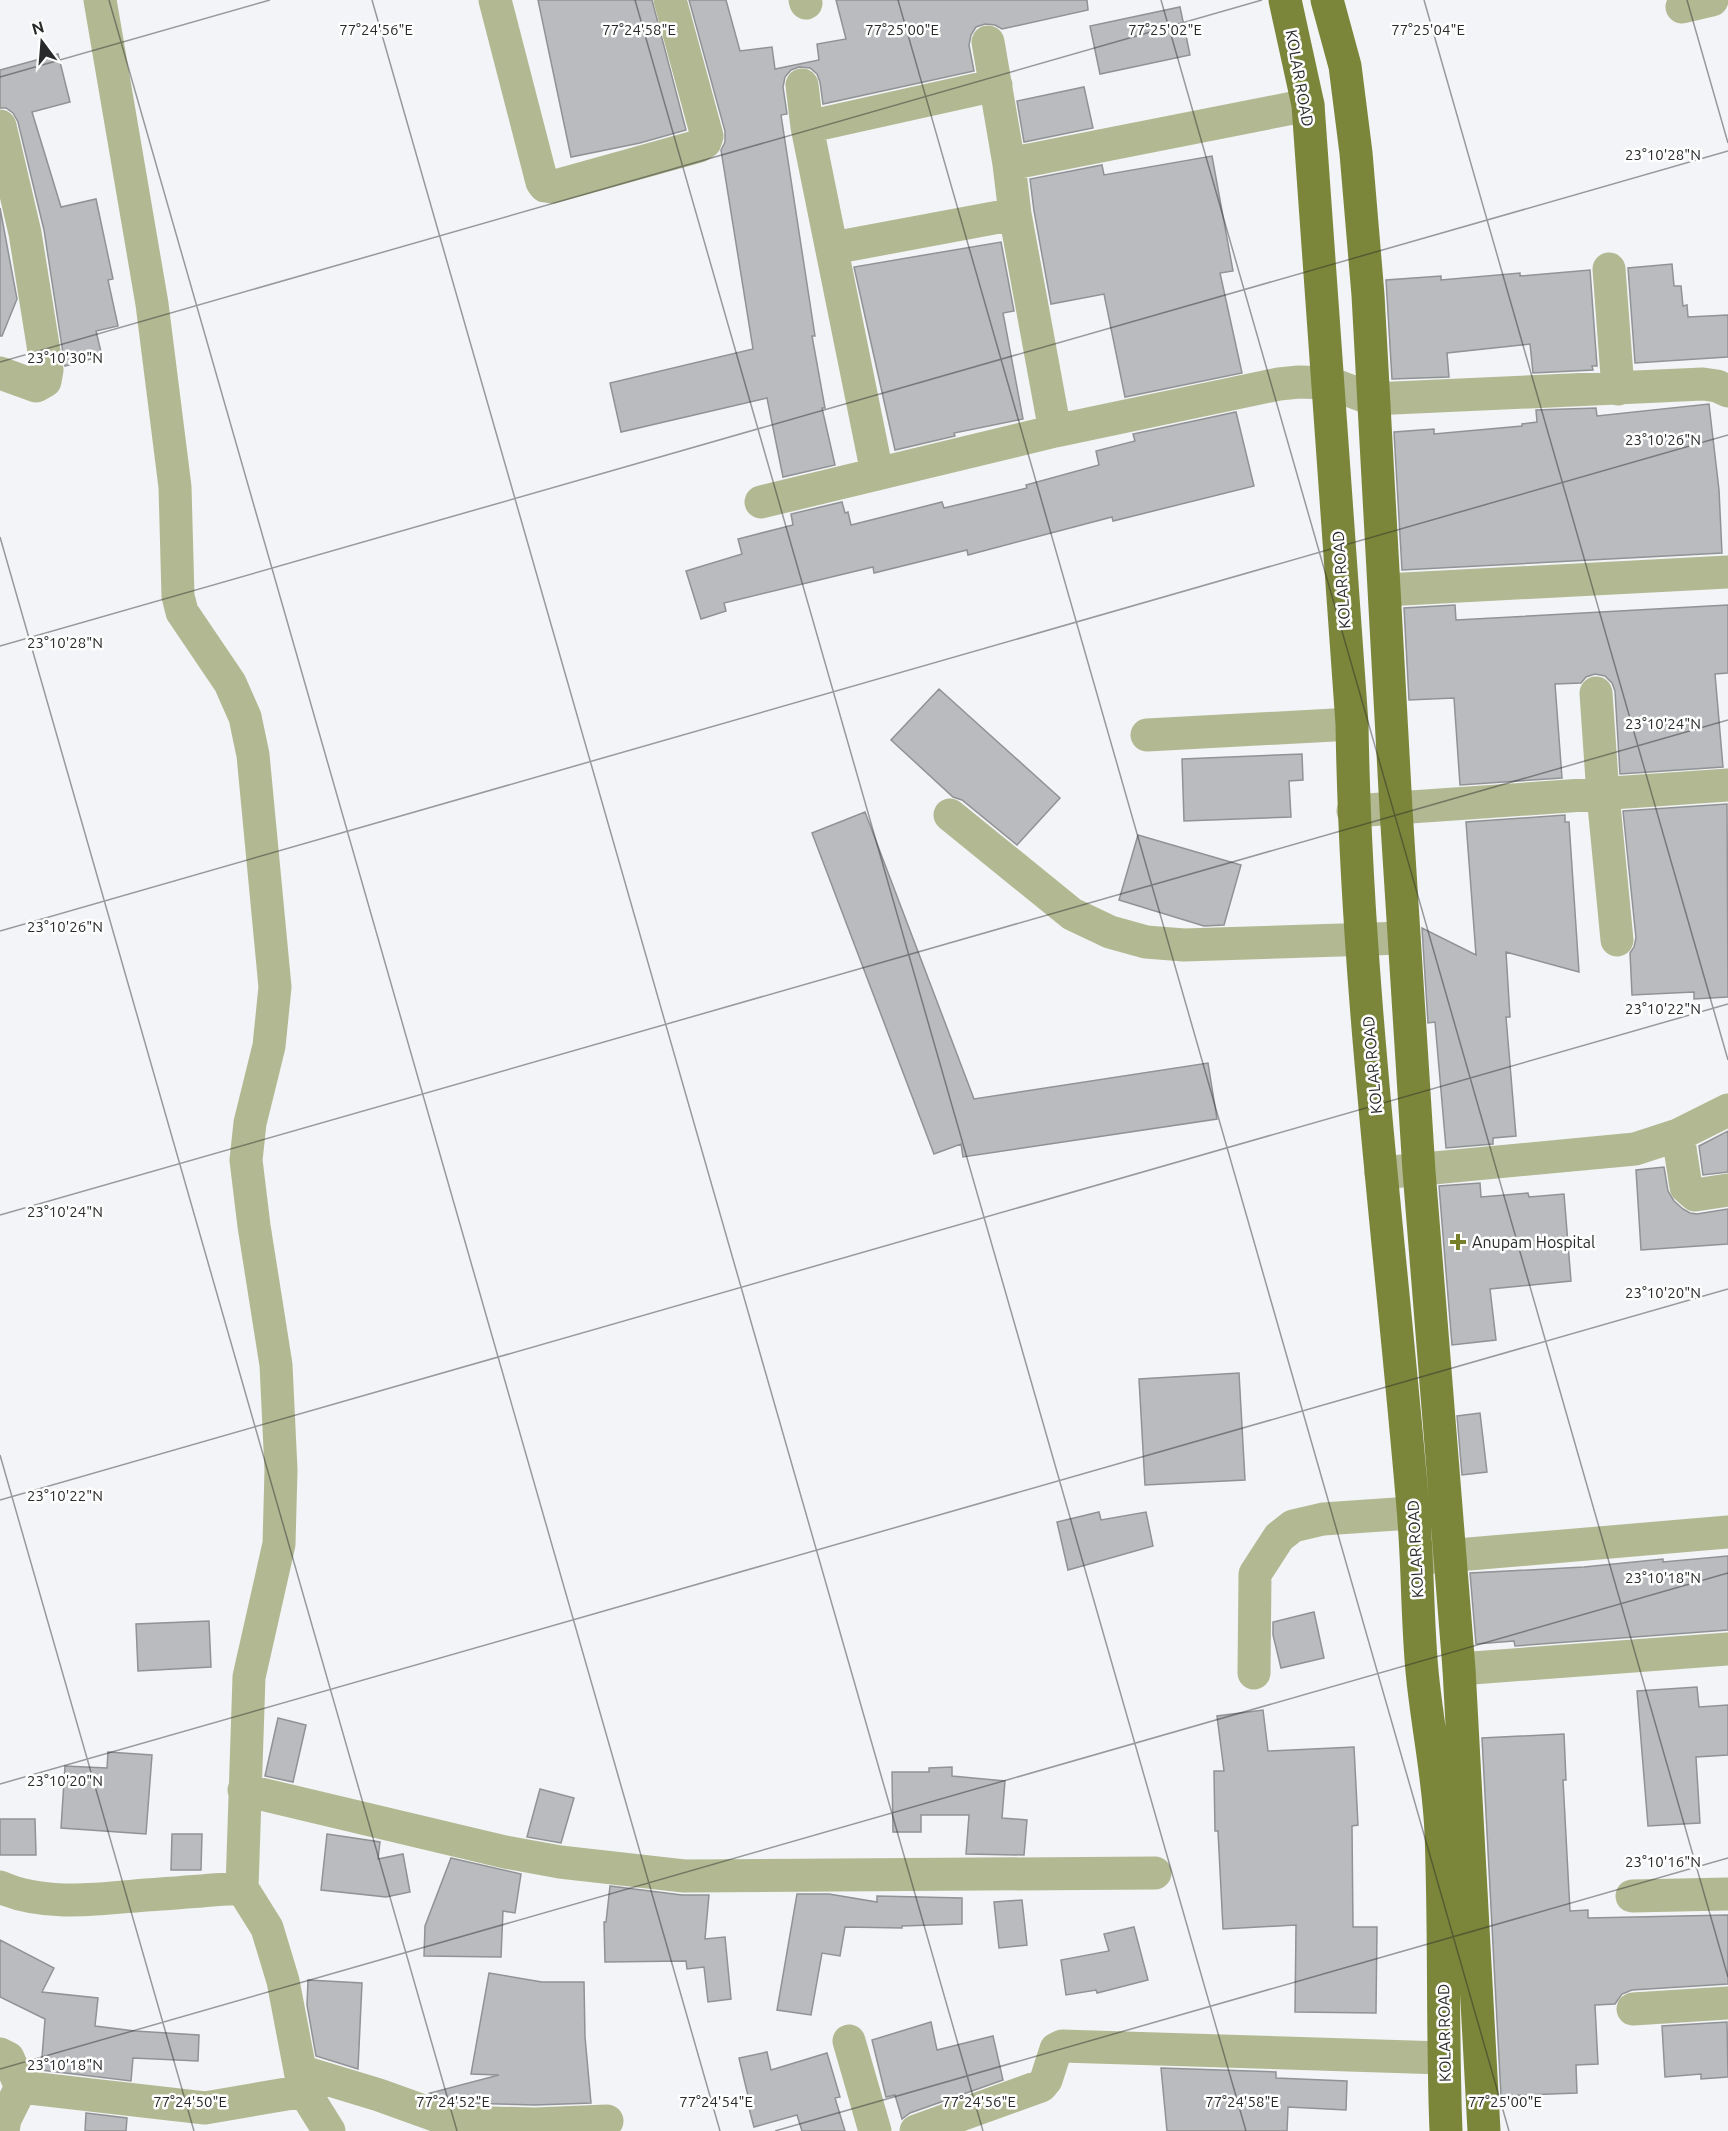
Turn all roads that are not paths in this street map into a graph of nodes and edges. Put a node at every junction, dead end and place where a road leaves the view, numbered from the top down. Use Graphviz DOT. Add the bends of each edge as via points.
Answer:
graph roads {
  1 [pos="100,0"];
  2 [pos="495,0"];
  3 [pos="670,0"];
  4 [pos="1285,0"];
  5 [pos="1327,0"];
  6 [pos="988,42"];
  7 [pos="802,85"];
  8 [pos="996,85"];
  9 [pos="1308,105"];
  10 [pos="0,126"];
  11 [pos="807,127"];
  12 [pos="1010,164"];
  13 [pos="1015,214"];
  14 [pos="833,248"];
  15 [pos="1609,269"];
  16 [pos="0,373"];
  17 [pos="1329,383"];
  18 [pos="1618,389"];
  19 [pos="1728,391"];
  20 [pos="1372,399"];
  21 [pos="1054,431"];
  22 [pos="877,473"];
  23 [pos="760,502"];
  24 [pos="1728,572"];
  25 [pos="1385,590"];
  26 [pos="1596,693"];
  27 [pos="1352,724"];
  28 [pos="1147,735"];
  29 [pos="1728,785"];
  30 [pos="1603,795"];
  31 [pos="1396,809"];
  32 [pos="1353,811"];
  33 [pos="950,815"];
  34 [pos="1404,938"];
  35 [pos="1362,940"];
  36 [pos="1617,940"];
  37 [pos="1728,1110"];
  38 [pos="1678,1135"];
  39 [pos="1419,1171"];
  40 [pos="1381,1173"];
  41 [pos="1728,1190"];
  42 [pos="1430,1512"];
  43 [pos="1728,1532"];
  44 [pos="1448,1556"];
  45 [pos="1416,1559"];
  46 [pos="1728,1649"];
  47 [pos="1459,1669"];
  48 [pos="1254,1673"];
  49 [pos="244,1790"];
  50 [pos="1155,1873"];
  51 [pos="0,1887"];
  52 [pos="242,1888"];
  53 [pos="1728,1894"];
  54 [pos="1632,1896"];
  55 [pos="1728,2003"];
  56 [pos="1633,2009"];
  57 [pos="849,2041"];
  58 [pos="0,2054"];
  59 [pos="1443,2058"];
  60 [pos="302,2081"];
  61 [pos="21,2087"];
  62 [pos="607,2121"];
  63 [pos="3,2131"];
  64 [pos="329,2131"];
  65 [pos="875,2131"];
  66 [pos="916,2131"];
  67 [pos="1446,2131"];
  68 [pos="1484,2131"];
  1 -- 49 [label="street" via="155,327 175,487 178,596 182,612 230,683 245,717 253,755 274,987 269,1046 250,1123 246,1160 276,1365 279,1544 249,1677"];
  2 -- 3 [label="street" via="542,182 552,187 705,142 707,136"];
  4 -- 9 [label="main road, KOLAR ROAD"];
  5 -- 20 [label="main road, KOLAR ROAD" via="1345,66 1356,153"];
  6 -- 8 [label="street"];
  7 -- 11 [label="street"];
  8 -- 11 [label="street"];
  8 -- 12 [label="street"];
  9 -- 12 [label="street"];
  9 -- 17 [label="main road, KOLAR ROAD"];
  10 -- 16 [label="street" via="25,233 47,370 45,381 36,386"];
  11 -- 14 [label="street"];
  12 -- 13 [label="street"];
  13 -- 14 [label="street"];
  13 -- 21 [label="street"];
  14 -- 22 [label="street"];
  15 -- 18 [label="street"];
  17 -- 20 [label="street"];
  17 -- 21 [label="street" via="1280,384"];
  17 -- 27 [label="main road, KOLAR ROAD"];
  18 -- 19 [label="street" via="1703,384"];
  18 -- 20 [label="street"];
  20 -- 25 [label="main road, KOLAR ROAD"];
  21 -- 22 [label="street"];
  22 -- 23 [label="street"];
  24 -- 25 [label="street"];
  25 -- 31 [label="main road, KOLAR ROAD"];
  26 -- 30 [label="street"];
  27 -- 28 [label="street"];
  27 -- 32 [label="main road, KOLAR ROAD"];
  29 -- 30 [label="street"];
  30 -- 31 [label="street"];
  30 -- 36 [label="street"];
  31 -- 32 [label="street"];
  31 -- 34 [label="main road, KOLAR ROAD"];
  32 -- 35 [label="main road, KOLAR ROAD"];
  33 -- 35 [label="street" via="1072,914 1110,932 1146,942 1184,945"];
  34 -- 35 [label="street"];
  34 -- 39 [label="main road, KOLAR ROAD"];
  35 -- 40 [label="main road, KOLAR ROAD"];
  37 -- 38 [label="street"];
  38 -- 39 [label="street" via="1635,1149"];
  38 -- 41 [label="street" via="1686,1187 1695,1195"];
  39 -- 40 [label="street"];
  39 -- 42 [label="main road, KOLAR ROAD"];
  40 -- 42 [label="main road, KOLAR ROAD"];
  42 -- 44 [label="main road, KOLAR ROAD"];
  42 -- 45 [label="main road, KOLAR ROAD"];
  42 -- 48 [label="street" via="1323,1519 1293,1526 1279,1537 1255,1574"];
  43 -- 44 [label="street"];
  44 -- 45 [label="street"];
  44 -- 47 [label="main road, KOLAR ROAD"];
  45 -- 59 [label="main road, KOLAR ROAD" via="1422,1672 1441,1831"];
  46 -- 47 [label="street"];
  47 -- 68 [label="main road, KOLAR ROAD"];
  49 -- 50 [label="street" via="505,1852 684,1876"];
  49 -- 52 [label="street"];
  51 -- 52 [label="street" via="51,1900"];
  52 -- 60 [label="street" via="267,1928 280,1970"];
  53 -- 54 [label="street"];
  55 -- 56 [label="street"];
  57 -- 65 [label="street"];
  58 -- 61 [label="street" via="8,2058"];
  59 -- 66 [label="street" via="1062,2046 1056,2049 1041,2086"];
  59 -- 67 [label="main road, KOLAR ROAD"];
  60 -- 61 [label="street" via="205,2108"];
  60 -- 62 [label="street" via="379,2095 454,2122"];
  60 -- 64 [label="street"];
  61 -- 63 [label="street"];
  67 -- 68 [label="main road"];
}
